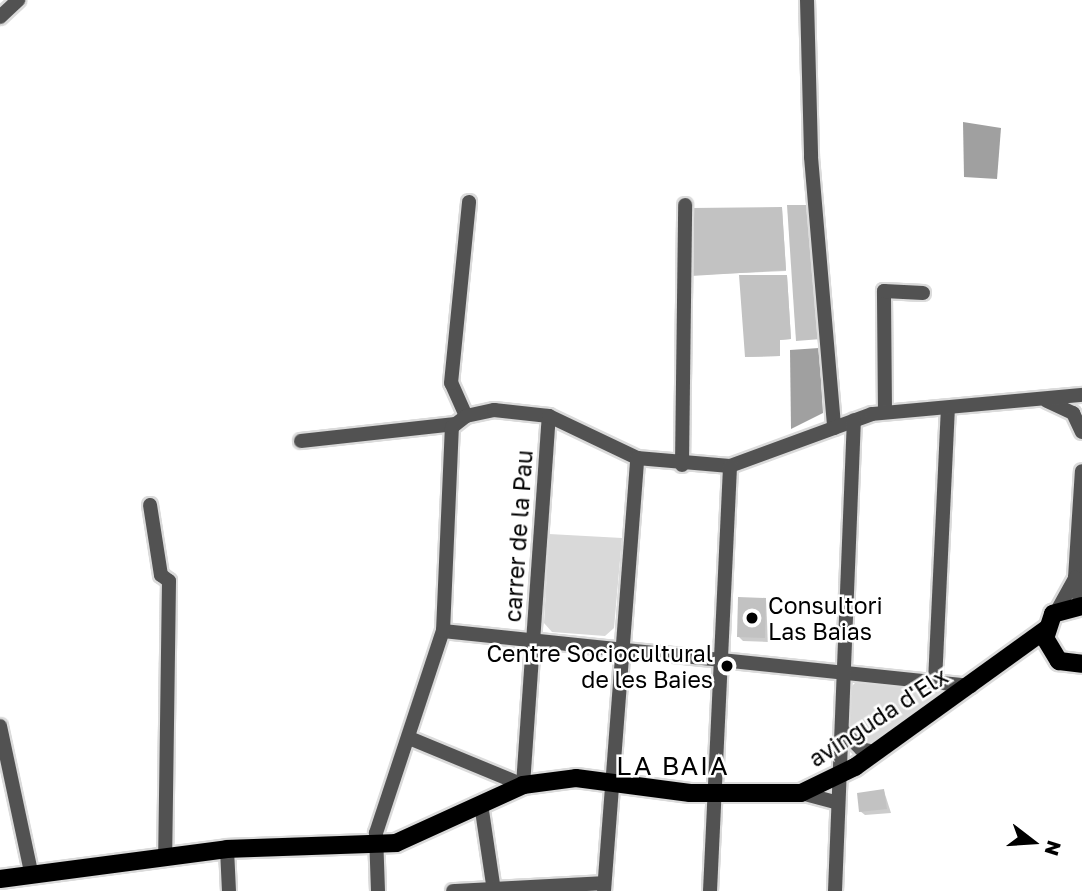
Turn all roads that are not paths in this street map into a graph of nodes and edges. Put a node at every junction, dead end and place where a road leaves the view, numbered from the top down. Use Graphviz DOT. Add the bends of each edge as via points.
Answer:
graph roads {
  1 [pos="18,0"];
  2 [pos="807,0"];
  3 [pos="0,17"];
  4 [pos="469,202"];
  5 [pos="685,205"];
  6 [pos="923,293"];
  7 [pos="1079,396"];
  8 [pos="1042,400"];
  9 [pos="948,408"];
  10 [pos="885,412"];
  11 [pos="549,416"];
  12 [pos="854,420"];
  13 [pos="458,422"];
  14 [pos="834,428"];
  15 [pos="1082,432"];
  16 [pos="301,441"];
  17 [pos="638,458"];
  18 [pos="682,465"];
  19 [pos="730,466"];
  20 [pos="1082,471"];
  21 [pos="150,505"];
  22 [pos="1078,568"];
  23 [pos="1082,606"];
  24 [pos="1057,611"];
  25 [pos="1046,629"];
  26 [pos="443,631"];
  27 [pos="533,641"];
  28 [pos="622,650"];
  29 [pos="1052,655"];
  30 [pos="1014,656"];
  31 [pos="720,661"];
  32 [pos="1082,664"];
  33 [pos="845,674"];
  34 [pos="935,682"];
  35 [pos="972,686"];
  36 [pos="0,726"];
  37 [pos="842,730"];
  38 [pos="409,737"];
  39 [pos="874,752"];
  40 [pos="839,776"];
  41 [pos="612,782"];
  42 [pos="523,785"];
  43 [pos="715,793"];
  44 [pos="801,793"];
  45 [pos="838,803"];
  46 [pos="481,804"];
  47 [pos="374,844"];
  48 [pos="227,849"];
  49 [pos="165,856"];
  50 [pos="32,876"];
  51 [pos="0,879"];
  52 [pos="604,887"];
  53 [pos="494,889"];
  54 [pos="229,891"];
  55 [pos="378,891"];
  56 [pos="453,891"];
  57 [pos="710,891"];
  58 [pos="835,891"];
  1 -- 3 [label="street"];
  2 -- 14 [label="street" via="811,157"];
  4 -- 13 [label="street" via="451,383"];
  5 -- 18 [label="street"];
  6 -- 10 [label="street" via="884,291"];
  7 -- 8 [label="street"];
  8 -- 9 [label="street"];
  8 -- 15 [label="street" via="1073,413"];
  9 -- 10 [label="street"];
  9 -- 34 [label="street"];
  10 -- 12 [label="street"];
  11 -- 13 [label="street" via="494,410"];
  11 -- 17 [label="street"];
  11 -- 27 [label="street, carrer de la Pau"];
  12 -- 14 [label="street"];
  12 -- 33 [label="street"];
  13 -- 16 [label="street"];
  13 -- 26 [label="street"];
  14 -- 19 [label="street"];
  17 -- 18 [label="street"];
  17 -- 28 [label="street"];
  18 -- 19 [label="street"];
  19 -- 31 [label="street"];
  20 -- 22 [label="street"];
  21 -- 49 [label="street" via="161,575 169,580"];
  22 -- 23 [label="street"];
  22 -- 24 [label="street"];
  23 -- 24 [label="main road"];
  24 -- 25 [label="main road, avinguda d'Elx"];
  25 -- 29 [label="main road"];
  25 -- 30 [label="main road, avinguda d'Elx"];
  26 -- 27 [label="street"];
  26 -- 38 [label="street"];
  27 -- 28 [label="street"];
  27 -- 42 [label="street, carrer de la Pau"];
  28 -- 31 [label="street"];
  28 -- 41 [label="street"];
  29 -- 30 [label="main road"];
  29 -- 32 [label="main road"];
  30 -- 35 [label="main road, avinguda d'Elx"];
  31 -- 33 [label="street"];
  31 -- 43 [label="street"];
  33 -- 34 [label="street"];
  33 -- 37 [label="street"];
  34 -- 35 [label="street"];
  35 -- 39 [label="main road, avinguda d'Elx"];
  36 -- 50 [label="street"];
  37 -- 39 [label="street" via="861,749"];
  37 -- 40 [label="street"];
  38 -- 42 [label="street"];
  38 -- 47 [label="street"];
  39 -- 40 [label="main road, avinguda d'Elx"];
  40 -- 44 [label="main road, avinguda d'Elx"];
  40 -- 45 [label="street"];
  41 -- 42 [label="main road, avinguda d'Elx" via="576,778"];
  41 -- 43 [label="main road, avinguda d'Elx"];
  41 -- 52 [label="street"];
  42 -- 46 [label="main road, avinguda d'Elx"];
  43 -- 44 [label="main road, avinguda d'Elx"];
  43 -- 57 [label="street"];
  44 -- 45 [label="street"];
  45 -- 58 [label="street"];
  46 -- 47 [label="main road, avinguda d'Elx" via="396,843"];
  46 -- 53 [label="street"];
  47 -- 48 [label="main road, avinguda d'Elx"];
  47 -- 55 [label="street"];
  48 -- 49 [label="main road, avinguda d'Elx"];
  48 -- 54 [label="street"];
  49 -- 50 [label="main road, avinguda d'Elx"];
  50 -- 51 [label="main road, avinguda d'Elx"];
  52 -- 53 [label="street"];
  53 -- 56 [label="street"];
}
